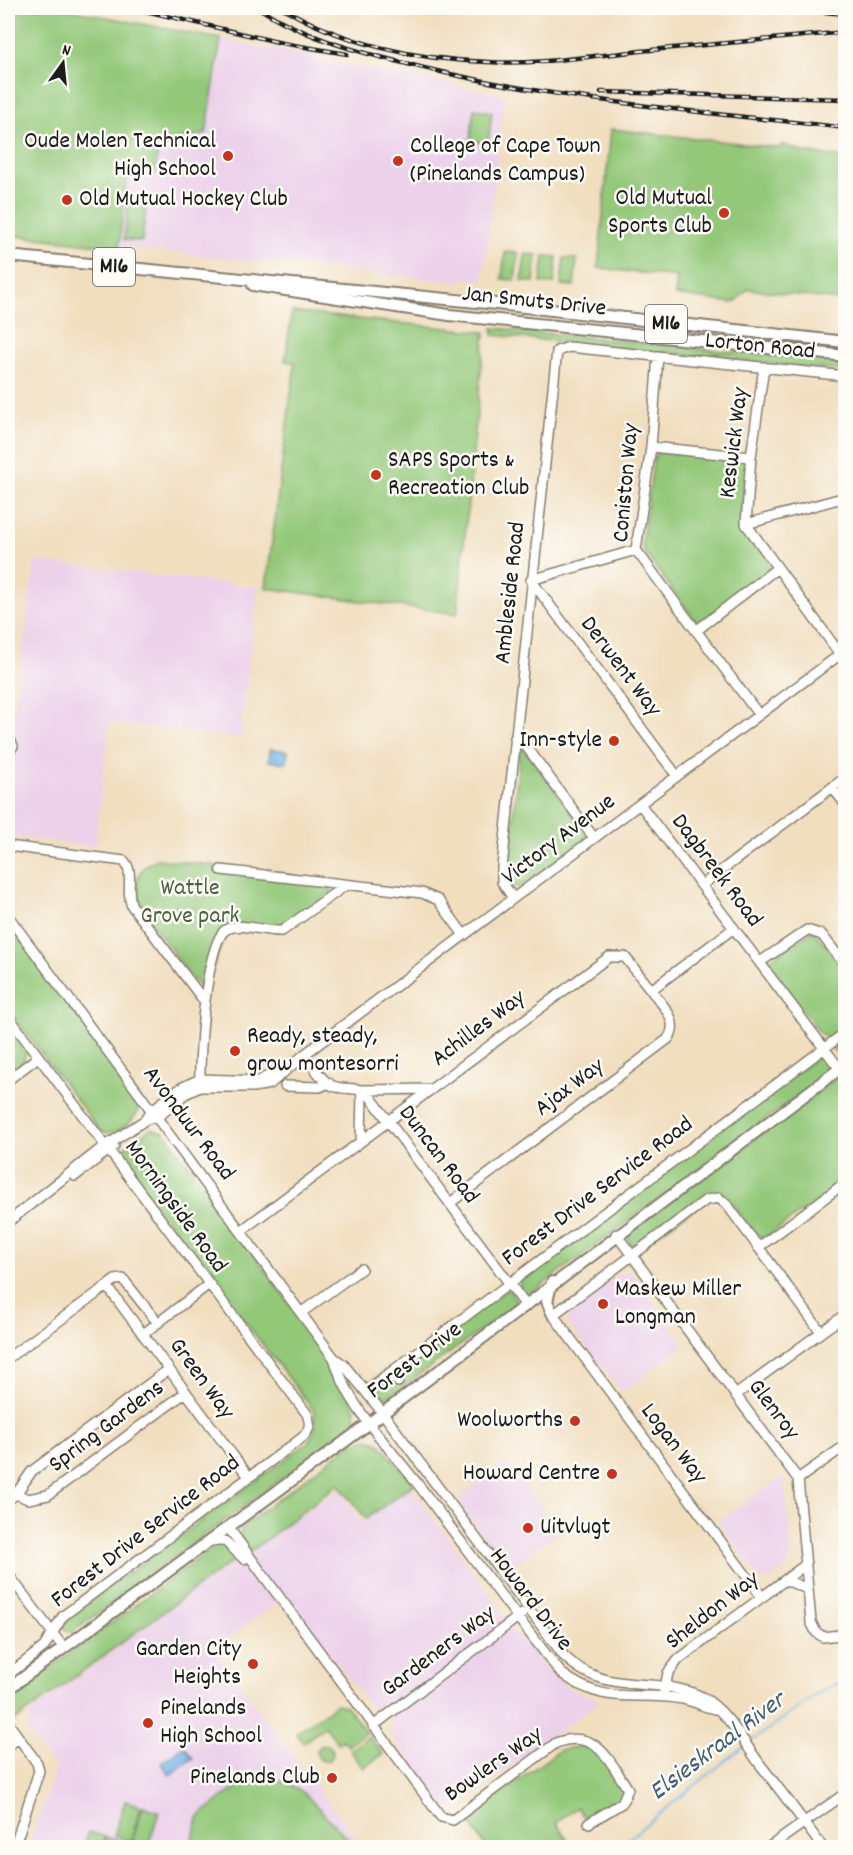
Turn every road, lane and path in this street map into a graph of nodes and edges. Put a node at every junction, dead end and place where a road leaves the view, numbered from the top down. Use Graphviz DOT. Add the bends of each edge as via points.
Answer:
graph roads {
  1 [pos="8,256"];
  2 [pos="221,278"];
  3 [pos="846,342"];
  4 [pos="562,347"];
  5 [pos="658,356"];
  6 [pos="846,356"];
  7 [pos="764,367"];
  8 [pos="846,376"];
  9 [pos="651,447"];
  10 [pos="750,457"];
  11 [pos="846,498"];
  12 [pos="746,524"];
  13 [pos="636,550"];
  14 [pos="776,569"];
  15 [pos="531,580"];
  16 [pos="696,631"];
  17 [pos="843,652"];
  18 [pos="759,715"];
  19 [pos="8,737"];
  20 [pos="516,738"];
  21 [pos="8,753"];
  22 [pos="677,776"];
  23 [pos="846,777"];
  24 [pos="832,788"];
  25 [pos="640,804"];
  26 [pos="846,805"];
  27 [pos="594,838"];
  28 [pos="8,846"];
  29 [pos="221,870"];
  30 [pos="346,885"];
  31 [pos="702,885"];
  32 [pos="513,898"];
  33 [pos="8,916"];
  34 [pos="734,928"];
  35 [pos="465,935"];
  36 [pos="760,963"];
  37 [pos="846,966"];
  38 [pos="651,990"];
  39 [pos="206,1002"];
  40 [pos="8,1016"];
  41 [pos="846,1032"];
  42 [pos="823,1049"];
  43 [pos="305,1054"];
  44 [pos="38,1057"];
  45 [pos="842,1066"];
  46 [pos="8,1080"];
  47 [pos="200,1083"];
  48 [pos="328,1083"];
  49 [pos="285,1086"];
  50 [pos="432,1089"];
  51 [pos="363,1090"];
  52 [pos="155,1113"];
  53 [pos="388,1121"];
  54 [pos="362,1141"];
  55 [pos="108,1148"];
  56 [pos="846,1182"];
  57 [pos="450,1203"];
  58 [pos="8,1222"];
  59 [pos="242,1230"];
  60 [pos="616,1234"];
  61 [pos="759,1247"];
  62 [pos="632,1255"];
  63 [pos="361,1269"];
  64 [pos="509,1282"];
  65 [pos="552,1282"];
  66 [pos="208,1284"];
  67 [pos="106,1286"];
  68 [pos="524,1304"];
  69 [pos="302,1312"];
  70 [pos="846,1314"];
  71 [pos="553,1315"];
  72 [pos="158,1323"];
  73 [pos="821,1332"];
  74 [pos="143,1334"];
  75 [pos="8,1358"];
  76 [pos="334,1358"];
  77 [pos="169,1369"];
  78 [pos="390,1373"];
  79 [pos="398,1382"];
  80 [pos="375,1384"];
  81 [pos="186,1392"];
  82 [pos="737,1394"];
  83 [pos="382,1412"];
  84 [pos="310,1422"];
  85 [pos="368,1423"];
  86 [pos="846,1445"];
  87 [pos="249,1477"];
  88 [pos="798,1479"];
  89 [pos="12,1497"];
  90 [pos="228,1527"];
  91 [pos="209,1541"];
  92 [pos="804,1565"];
  93 [pos="8,1574"];
  94 [pos="260,1575"];
  95 [pos="786,1580"];
  96 [pos="807,1588"];
  97 [pos="762,1597"];
  98 [pos="529,1609"];
  99 [pos="517,1618"];
  100 [pos="52,1632"];
  101 [pos="846,1634"];
  102 [pos="63,1647"];
  103 [pos="8,1675"];
  104 [pos="664,1687"];
  105 [pos="8,1689"];
  106 [pos="663,1698"];
  107 [pos="715,1708"];
  108 [pos="8,1723"];
  109 [pos="373,1726"];
  110 [pos="18,1738"];
  111 [pos="8,1746"];
  112 [pos="846,1793"];
  113 [pos="804,1821"];
  114 [pos="589,1823"];
  115 [pos="14,1848"];
  116 [pos="768,1848"];
  117 [pos="823,1848"];
  1 -- 2 [label="main road, Jan Smuts Drive / M16"];
  2 -- 3 [label="main road, Jan Smuts Drive / M16"];
  2 -- 6 [label="main road, Jan Smuts Drive / M16" via="270,289 449,315"];
  4 -- 5 [label="street, Lorton Road"];
  4 -- 15 [label="street, Ambleside Road" via="555,358"];
  5 -- 7 [label="street, Lorton Road"];
  5 -- 9 [label="street, Coniston Way"];
  7 -- 8 [label="street, Lorton Road"];
  7 -- 10 [label="street, Keswick Way"];
  9 -- 10 [label="street"];
  9 -- 13 [label="street, Coniston Way"];
  10 -- 12 [label="street, Keswick Way"];
  11 -- 12 [label="street, Keswick Way"];
  12 -- 14 [label="street, Keswick Way"];
  13 -- 15 [label="street"];
  13 -- 16 [label="street, Coniston Way"];
  14 -- 16 [label="street"];
  14 -- 17 [label="street, Keswick Way"];
  15 -- 20 [label="street, Ambleside Road"];
  15 -- 22 [label="street, Derwent Way"];
  16 -- 18 [label="street, Coniston Way"];
  17 -- 18 [label="street, Victory Avenue"];
  18 -- 22 [label="street, Victory Avenue"];
  19 -- 21 [label="street" via="13,746"];
  20 -- 27 [label="street" via="523,742"];
  20 -- 32 [label="street, Ambleside Road" via="501,875"];
  22 -- 25 [label="street, Victory Avenue"];
  23 -- 24 [label="street"];
  24 -- 26 [label="street"];
  24 -- 31 [label="street"];
  25 -- 27 [label="street, Victory Avenue"];
  25 -- 31 [label="street, Dagbreek Road"];
  27 -- 32 [label="street, Victory Avenue"];
  28 -- 39 [label="street" via="124,861 130,870 128,890 132,906"];
  29 -- 30 [label="street"];
  30 -- 35 [label="street" via="431,896"];
  30 -- 39 [label="street" via="282,931 238,927 221,933"];
  31 -- 34 [label="street, Dagbreek Road"];
  32 -- 35 [label="street, Victory Avenue"];
  33 -- 52 [label="street, Avonduur Road"];
  34 -- 36 [label="street, Dagbreek Road"];
  34 -- 38 [label="street"];
  35 -- 43 [label="street, Victory Avenue"];
  36 -- 37 [label="street, Dagbreek Road" via="807,930 822,935"];
  36 -- 42 [label="street, Dagbreek Road"];
  38 -- 50 [label="street, Achilles Way" via="625,957 609,957"];
  38 -- 57 [label="street, Ajax Way" via="672,1019 673,1033 668,1039"];
  39 -- 47 [label="street"];
  40 -- 44 [label="street, Morningside Road"];
  41 -- 42 [label="street, Forest Drive Service Road"];
  42 -- 45 [label="street, Dagbreek Road"];
  42 -- 64 [label="street, Forest Drive Service Road"];
  43 -- 47 [label="street, Victory Avenue" via="277,1079 262,1086"];
  43 -- 48 [label="street"];
  44 -- 46 [label="street"];
  44 -- 55 [label="street, Morningside Road"];
  45 -- 60 [label="main road, Forest Drive"];
  47 -- 52 [label="street"];
  48 -- 49 [label="street" via="320,1087"];
  48 -- 51 [label="street"];
  50 -- 51 [label="street"];
  50 -- 53 [label="street, Achilles Way"];
  51 -- 53 [label="street, Duncan Road"];
  51 -- 54 [label="street"];
  52 -- 55 [label="street"];
  52 -- 59 [label="street, Avonduur Road"];
  53 -- 54 [label="street, Achilles Way"];
  53 -- 57 [label="street, Duncan Road"];
  54 -- 59 [label="street, Achilles Way"];
  55 -- 58 [label="street"];
  55 -- 66 [label="street, Morningside Road"];
  56 -- 61 [label="street"];
  57 -- 64 [label="street, Duncan Road"];
  59 -- 69 [label="street, Avonduur Road"];
  60 -- 62 [label="street, Glenroy"];
  60 -- 65 [label="main road, Forest Drive"];
  61 -- 62 [label="street" via="719,1198 706,1200"];
  61 -- 73 [label="street"];
  62 -- 71 [label="street"];
  62 -- 82 [label="street, Glenroy"];
  63 -- 69 [label="street"];
  64 -- 68 [label="street, Duncan Road"];
  64 -- 78 [label="street, Forest Drive Service Road"];
  65 -- 68 [label="main road, Forest Drive"];
  65 -- 71 [label="main road" via="547,1303"];
  66 -- 72 [label="street, Green Way"];
  66 -- 84 [label="street, Morningside Road"];
  67 -- 72 [label="street, Green Way" via="123,1279"];
  67 -- 74 [label="street, Green Way"];
  67 -- 75 [label="street"];
  68 -- 83 [label="main road, Forest Drive"];
  69 -- 76 [label="street, Avonduur Road"];
  70 -- 73 [label="street"];
  71 -- 97 [label="street, Logan Way"];
  72 -- 74 [label="street, Green Way"];
  73 -- 82 [label="street"];
  74 -- 77 [label="street, Green Way"];
  76 -- 83 [label="street, Avonduur Road"];
  76 -- 85 [label="street, Avonduur Road" via="342,1380"];
  77 -- 81 [label="street, Green Way"];
  77 -- 89 [label="street, Spring Gardens" via="32,1471"];
  78 -- 79 [label="street"];
  78 -- 80 [label="street, Forest Drive Service Road"];
  81 -- 87 [label="street, Green Way"];
  81 -- 89 [label="street, Spring Gardens" via="48,1495"];
  82 -- 88 [label="street, Glenroy"];
  83 -- 85 [label="main road, Forest Drive"];
  83 -- 98 [label="street, Howard Drive"];
  84 -- 87 [label="street, Forest Drive Service Road" via="303,1437"];
  85 -- 90 [label="main road, Forest Drive"];
  85 -- 99 [label="street, Howard Drive"];
  86 -- 88 [label="street"];
  87 -- 100 [label="street, Forest Drive Service Road" via="63,1616"];
  88 -- 92 [label="street"];
  90 -- 91 [label="main road, Forest Drive"];
  90 -- 94 [label="street"];
  91 -- 94 [label="street" via="228,1543"];
  91 -- 102 [label="main road, Forest Drive"];
  92 -- 95 [label="street, Sheldon Way"];
  92 -- 96 [label="street"];
  93 -- 100 [label="street"];
  94 -- 109 [label="street"];
  95 -- 96 [label="street"];
  95 -- 97 [label="street, Sheldon Way"];
  96 -- 101 [label="street" via="816,1632 823,1637"];
  97 -- 104 [label="street, Sheldon Way" via="679,1659 668,1673"];
  98 -- 99 [label="street, Gardeners Way"];
  98 -- 104 [label="street, Howard Drive" via="564,1656 586,1674 615,1683"];
  99 -- 106 [label="street, Howard Drive" via="561,1673 580,1687 610,1696"];
  99 -- 109 [label="street, Gardeners Way"];
  100 -- 102 [label="street"];
  100 -- 103 [label="street, Forest Drive Service Road" via="44,1647"];
  102 -- 105 [label="main road, Forest Drive"];
  104 -- 106 [label="street, Sheldon Way"];
  104 -- 107 [label="street, Howard Drive" via="701,1697"];
  106 -- 107 [label="street, Howard Drive"];
  107 -- 113 [label="street, Howard Drive"];
  108 -- 110 [label="street"];
  109 -- 114 [label="street, Bowlers Way" via="447,1820 453,1820 556,1743 585,1740 600,1749 628,1789 622,1803"];
  110 -- 111 [label="street"];
  110 -- 115 [label="street" via="39,1771"];
  112 -- 113 [label="street"];
  113 -- 116 [label="street"];
  113 -- 117 [label="street, Howard Drive"];
}
